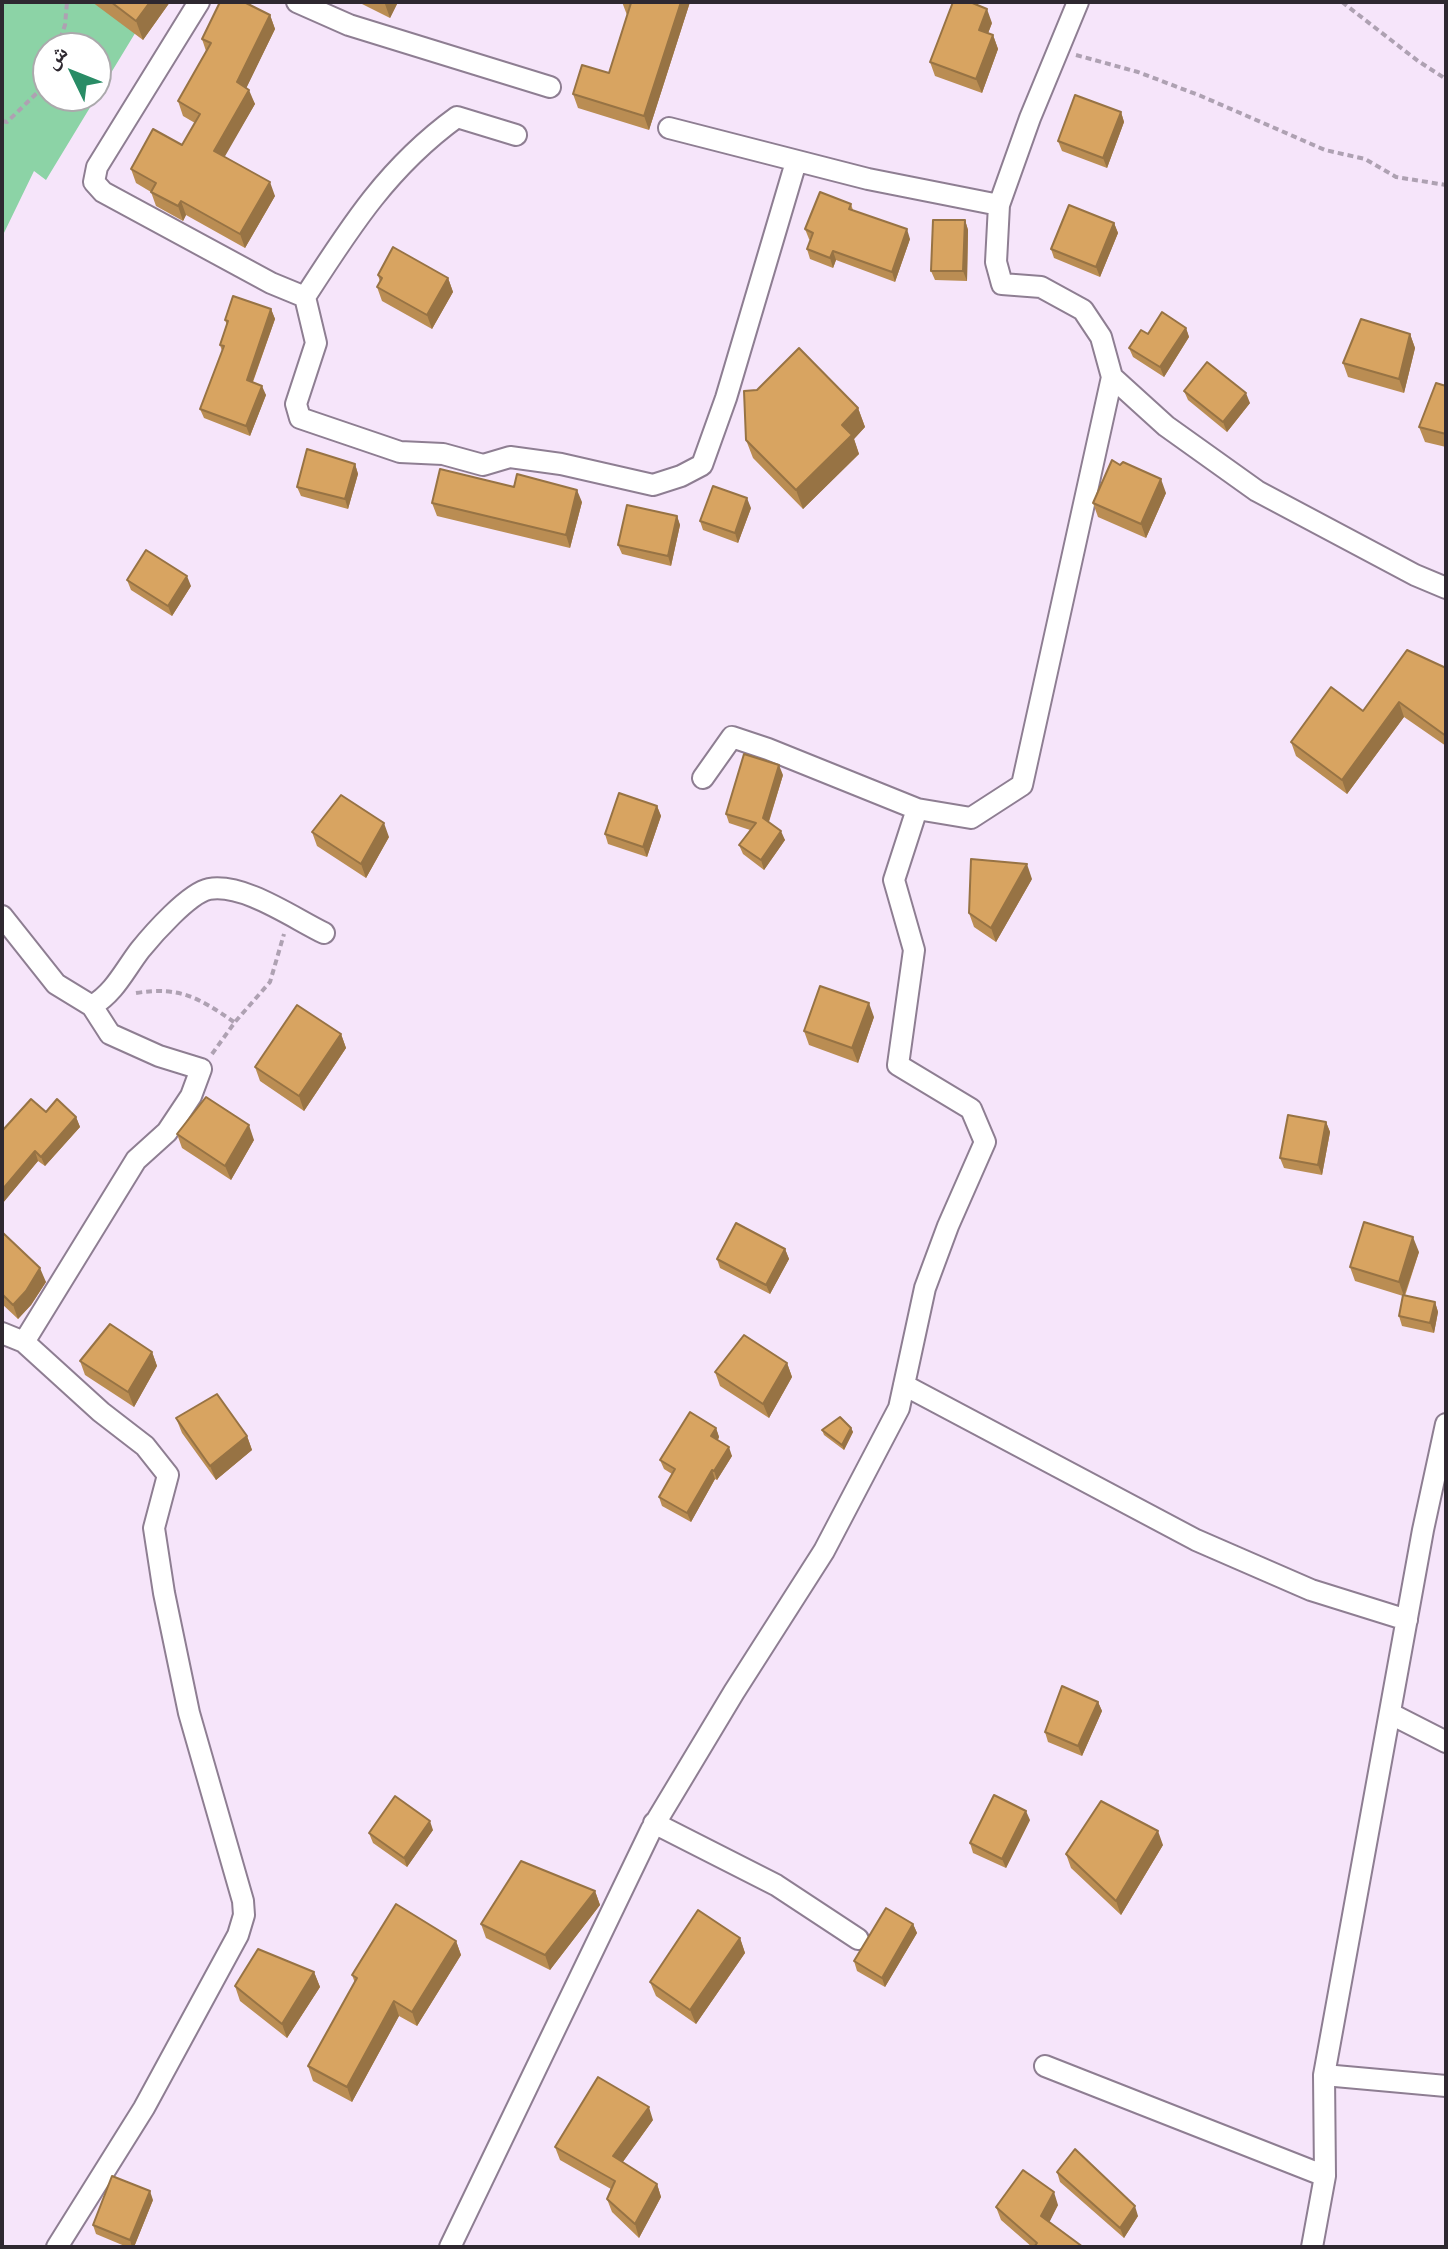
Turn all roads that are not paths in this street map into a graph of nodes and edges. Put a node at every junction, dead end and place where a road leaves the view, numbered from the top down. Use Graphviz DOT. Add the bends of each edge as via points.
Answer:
graph roads {
  1 [pos="199,2"];
  2 [pos="297,2"];
  3 [pos="1078,2"];
  4 [pos="550,87"];
  5 [pos="669,128"];
  6 [pos="516,135"];
  7 [pos="796,162"];
  8 [pos="999,205"];
  9 [pos="305,297"];
  10 [pos="1112,377"];
  11 [pos="1446,588"];
  12 [pos="703,778"];
  13 [pos="917,809"];
  14 [pos="2,916"];
  15 [pos="324,933"];
  16 [pos="99,1002"];
  17 [pos="2,1333"];
  18 [pos="24,1342"];
  19 [pos="904,1385"];
  20 [pos="1446,1424"];
  21 [pos="1407,1620"];
  22 [pos="1391,1714"];
  23 [pos="1446,1742"];
  24 [pos="654,1823"];
  25 [pos="858,1939"];
  26 [pos="1045,2066"];
  27 [pos="1324,2075"];
  28 [pos="1446,2086"];
  29 [pos="1325,2176"];
  30 [pos="57,2247"];
  31 [pos="450,2247"];
  32 [pos="1312,2247"];
  1 -- 9 [label="street" via="97,167 94,182 103,192"];
  2 -- 4 [label="street" via="349,25"];
  3 -- 8 [label="street"];
  5 -- 7 [label="street"];
  6 -- 9 [label="street" via="457,117 424,141 375,193"];
  7 -- 8 [label="street"];
  7 -- 9 [label="street" via="702,465 653,485 510,457 483,465 443,454 400,452 300,418 296,404 316,343"];
  8 -- 10 [label="street" via="996,262 1002,284 1041,287 1083,310 1101,337"];
  10 -- 11 [label="street" via="1166,426 1257,491"];
  10 -- 13 [label="street" via="1022,785 971,818"];
  12 -- 13 [label="street" via="732,737"];
  13 -- 19 [label="street" via="894,880 914,950 898,1065 971,1109 985,1142 925,1288"];
  14 -- 16 [label="street" via="56,984"];
  15 -- 16 [label="street" via="239,890 207,889 175,911"];
  16 -- 18 [label="street" via="110,1034 201,1069 191,1096 167,1132 136,1160"];
  17 -- 18 [label="street"];
  18 -- 30 [label="street" via="145,1446 168,1475 154,1528 164,1593 189,1713 244,1915 144,2108"];
  19 -- 21 [label="street" via="1196,1540 1311,1590"];
  19 -- 24 [label="street" via="899,1408 824,1551"];
  20 -- 21 [label="street"];
  21 -- 22 [label="street"];
  22 -- 23 [label="street"];
  22 -- 27 [label="street"];
  24 -- 25 [label="street" via="776,1885"];
  24 -- 31 [label="street"];
  26 -- 29 [label="street"];
  27 -- 28 [label="street"];
  27 -- 29 [label="street"];
  29 -- 32 [label="street"];
}
